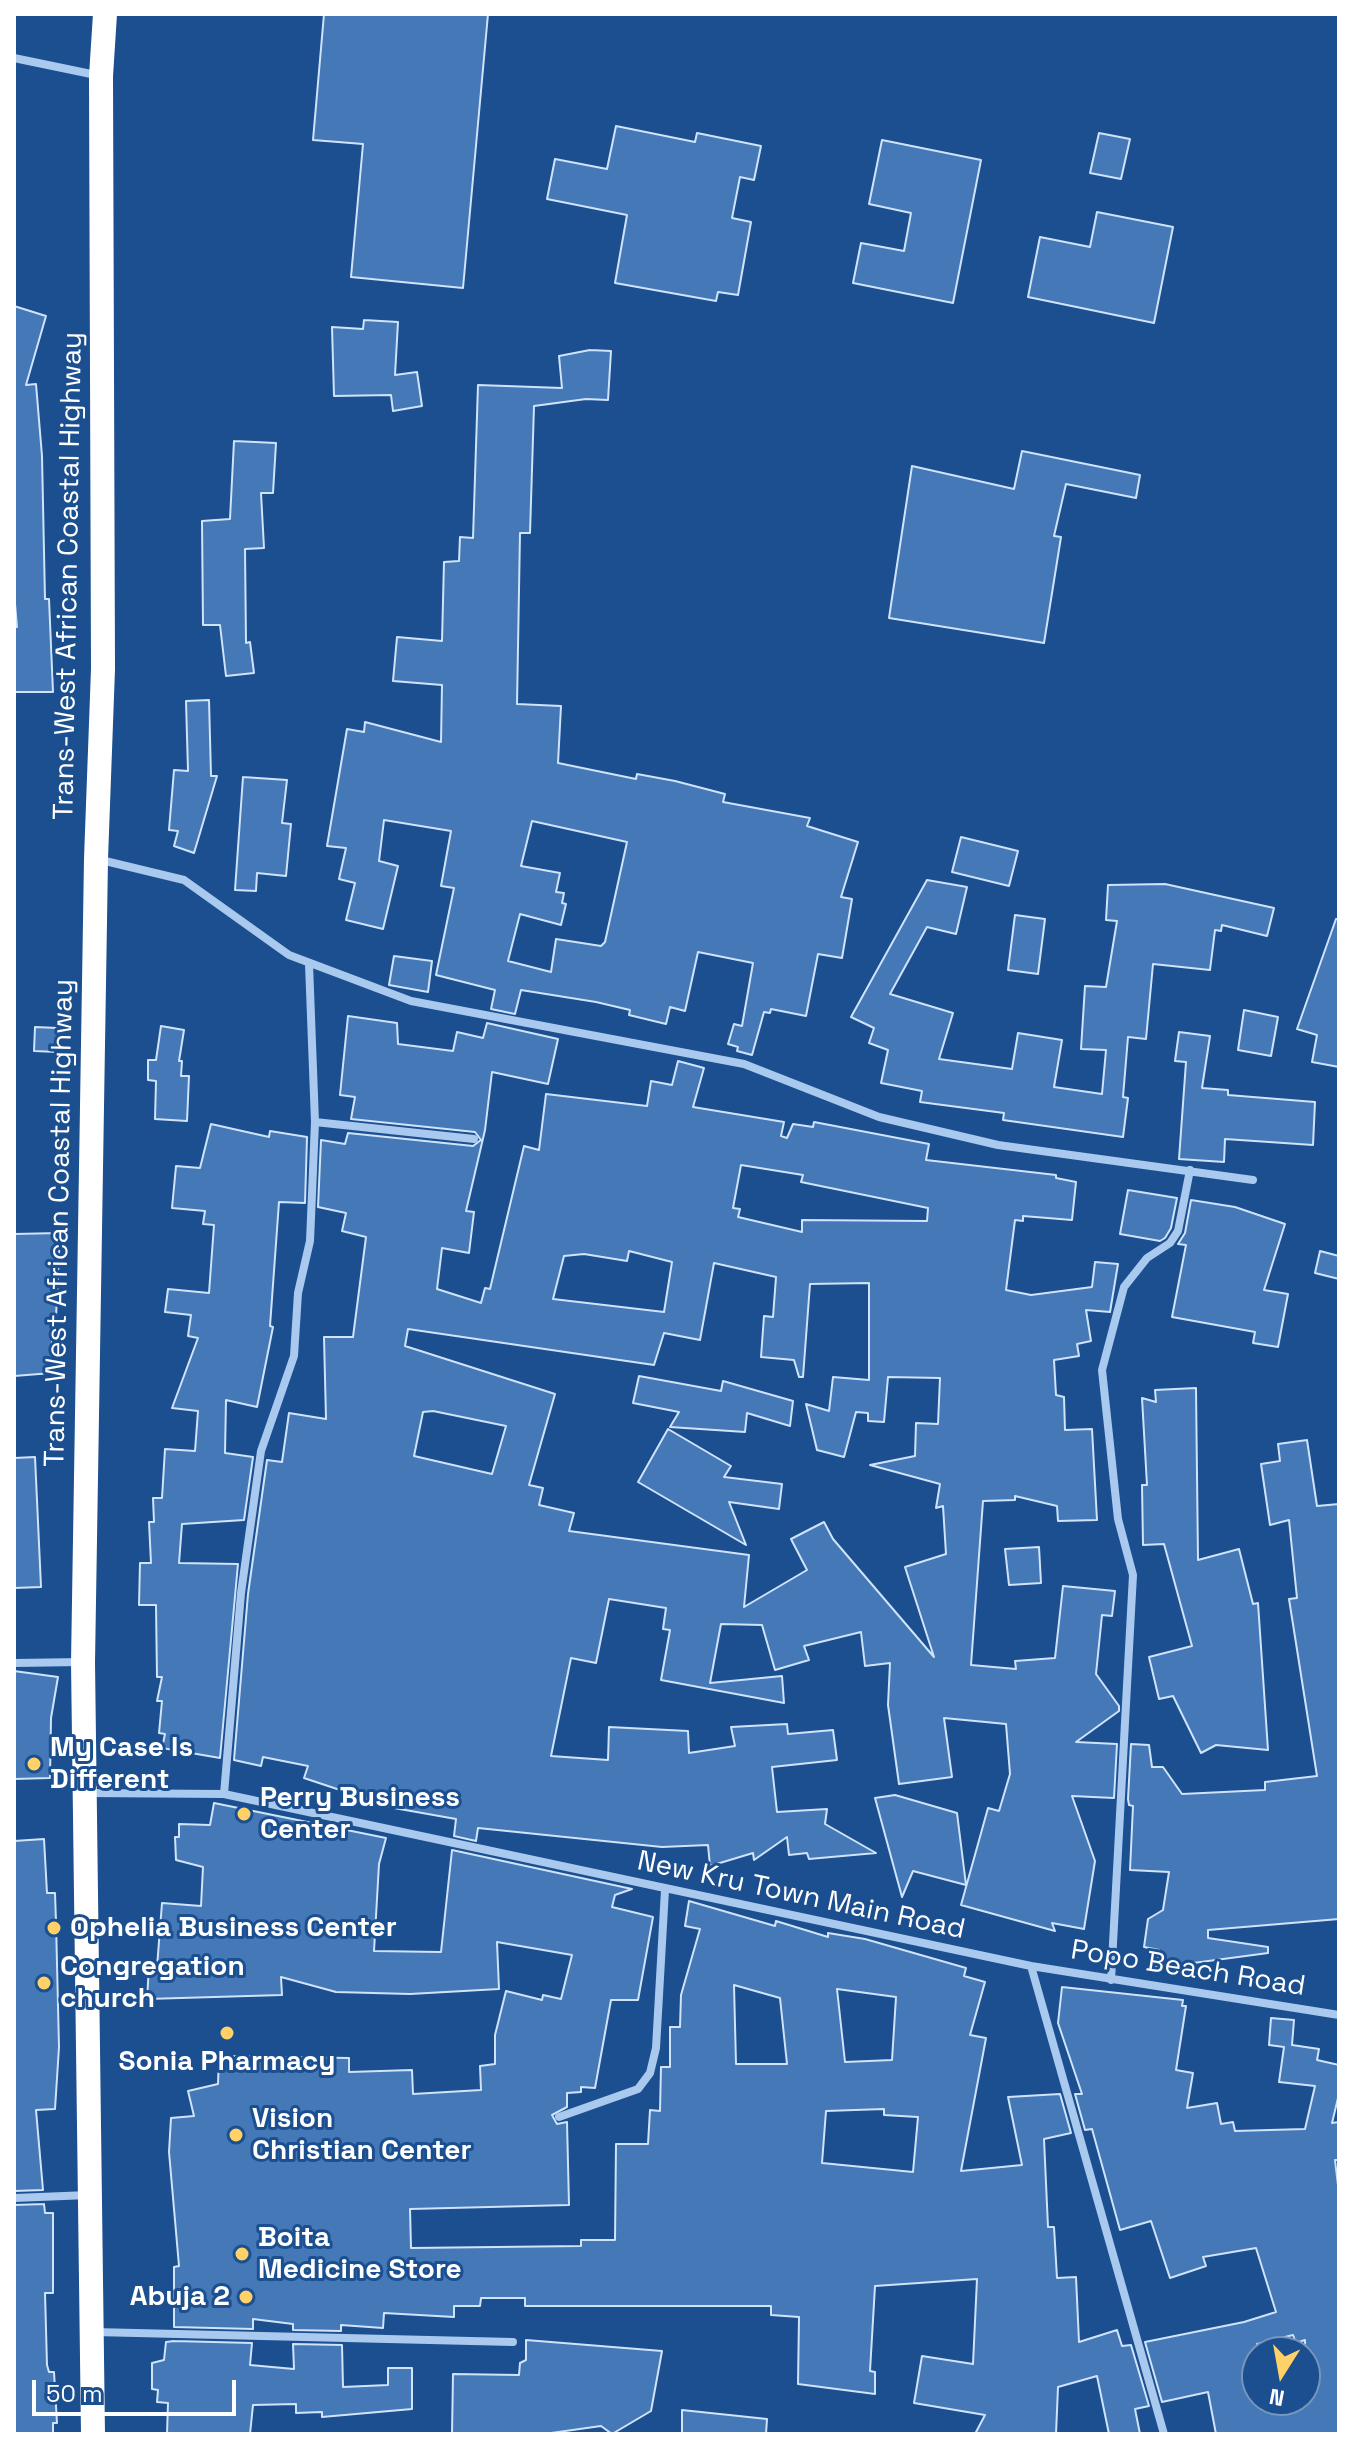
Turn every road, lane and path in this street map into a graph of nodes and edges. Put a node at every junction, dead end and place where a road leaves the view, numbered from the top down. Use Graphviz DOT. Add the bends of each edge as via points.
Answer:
graph roads {
  1 [pos="105,14"];
  2 [pos="14,58"];
  3 [pos="101,76"];
  4 [pos="96,859"];
  5 [pos="309,964"];
  6 [pos="315,1122"];
  7 [pos="474,1139"];
  8 [pos="1190,1170"];
  9 [pos="1253,1180"];
  10 [pos="83,1662"];
  11 [pos="14,1663"];
  12 [pos="84,1793"];
  13 [pos="224,1794"];
  14 [pos="665,1890"];
  15 [pos="1031,1966"];
  16 [pos="1111,1980"];
  17 [pos="1339,2015"];
  18 [pos="559,2117"];
  19 [pos="93,2195"];
  20 [pos="14,2198"];
  21 [pos="91,2332"];
  22 [pos="513,2342"];
  23 [pos="93,2434"];
  24 [pos="1164,2434"];
  1 -- 3 [label="highway, Trans-West African Coastal Highway"];
  2 -- 3 [label="street"];
  3 -- 4 [label="highway, Trans-West African Coastal Highway" via="103,669"];
  4 -- 5 [label="street" via="184,880"];
  4 -- 10 [label="highway, Trans-West African Coastal Highway"];
  5 -- 6 [label="street"];
  5 -- 8 [label="street" via="411,1001 744,1064 879,1117 998,1145"];
  6 -- 7 [label="street"];
  6 -- 13 [label="street" via="310,1241 298,1293 294,1356 261,1451 241,1593"];
  8 -- 9 [label="street"];
  8 -- 16 [label="street" via="1178,1231 1124,1287 1102,1370 1118,1519 1133,1575"];
  10 -- 11 [label="street"];
  10 -- 12 [label="highway, Trans-West African Coastal Highway"];
  12 -- 13 [label="street, New Kru Town Main Road"];
  12 -- 19 [label="highway, Trans-West African Coastal Highway"];
  13 -- 14 [label="street, New Kru Town Main Road"];
  14 -- 15 [label="street, New Kru Town Main Road"];
  14 -- 18 [label="street" via="650,2073 638,2089"];
  15 -- 16 [label="street, Popo Beach Road"];
  15 -- 24 [label="street"];
  16 -- 17 [label="street, Popo Beach Road"];
  19 -- 20 [label="street"];
  19 -- 21 [label="highway, Trans-West African Coastal Highway"];
  21 -- 22 [label="street"];
  21 -- 23 [label="highway, Trans-West African Coastal Highway"];
}
